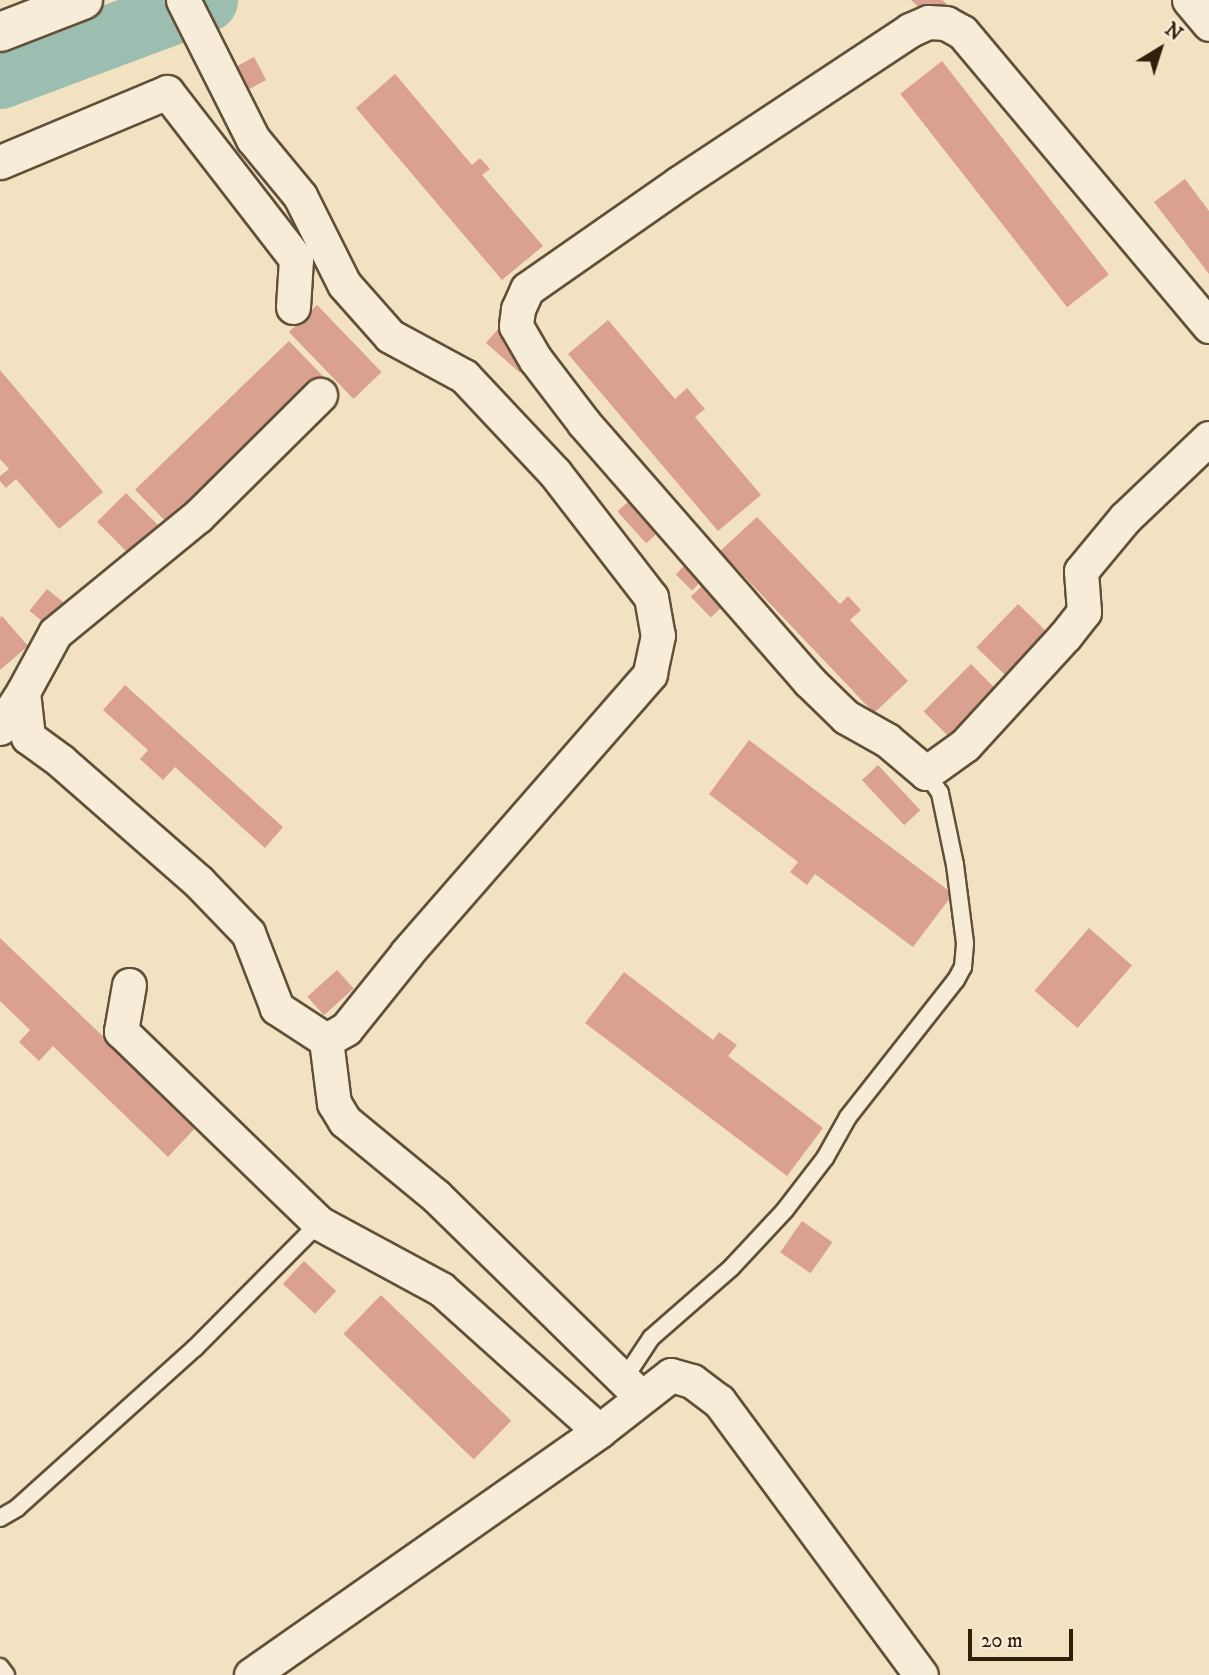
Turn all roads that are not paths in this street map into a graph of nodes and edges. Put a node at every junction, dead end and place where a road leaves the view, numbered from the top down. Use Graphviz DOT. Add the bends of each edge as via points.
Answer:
graph roads {
  1 [pos="83,0"];
  2 [pos="183,0"];
  3 [pos="1189,0"];
  4 [pos="1209,24"];
  5 [pos="0,32"];
  6 [pos="0,162"];
  7 [pos="293,307"];
  8 [pos="1209,326"];
  9 [pos="320,395"];
  10 [pos="1209,438"];
  11 [pos="23,692"];
  12 [pos="0,728"];
  13 [pos="926,773"];
  14 [pos="129,985"];
  15 [pos="326,1040"];
  16 [pos="319,1223"];
  17 [pos="633,1388"];
  18 [pos="599,1431"];
  19 [pos="0,1518"];
  20 [pos="0,1667"];
  21 [pos="6,1675"];
  22 [pos="251,1675"];
  23 [pos="921,1675"];
  1 -- 5 [label="street"];
  2 -- 15 [label="street" via="253,139 300,196 344,284 390,336 464,376 555,473 651,597 658,635 650,674 346,1029"];
  3 -- 4 [label="street"];
  6 -- 7 [label="street" via="167,92 296,258"];
  8 -- 13 [label="street" via="962,32 946,23 928,22 909,30 679,183 527,289 517,309 516,326 584,423 809,681 846,717 887,740"];
  9 -- 11 [label="street" via="198,516 55,633"];
  10 -- 13 [label="street" via="1125,518 1088,561 1081,571 1084,612 1065,636 965,745"];
  11 -- 12 [label="street"];
  11 -- 15 [label="street" via="29,737 200,883 248,933 277,1008"];
  13 -- 17 [label="lane" via="940,793 955,865 965,943 956,980 848,1117 825,1158 785,1210 731,1268 651,1338"];
  14 -- 16 [label="street" via="121,1031"];
  15 -- 17 [label="street" via="334,1103 345,1121 436,1196"];
  16 -- 18 [label="street" via="441,1289"];
  16 -- 19 [label="lane" via="195,1348 17,1508"];
  17 -- 18 [label="street"];
  17 -- 23 [label="street" via="671,1375 692,1381 719,1401"];
  18 -- 22 [label="street"];
  20 -- 21 [label="lane"];
}
